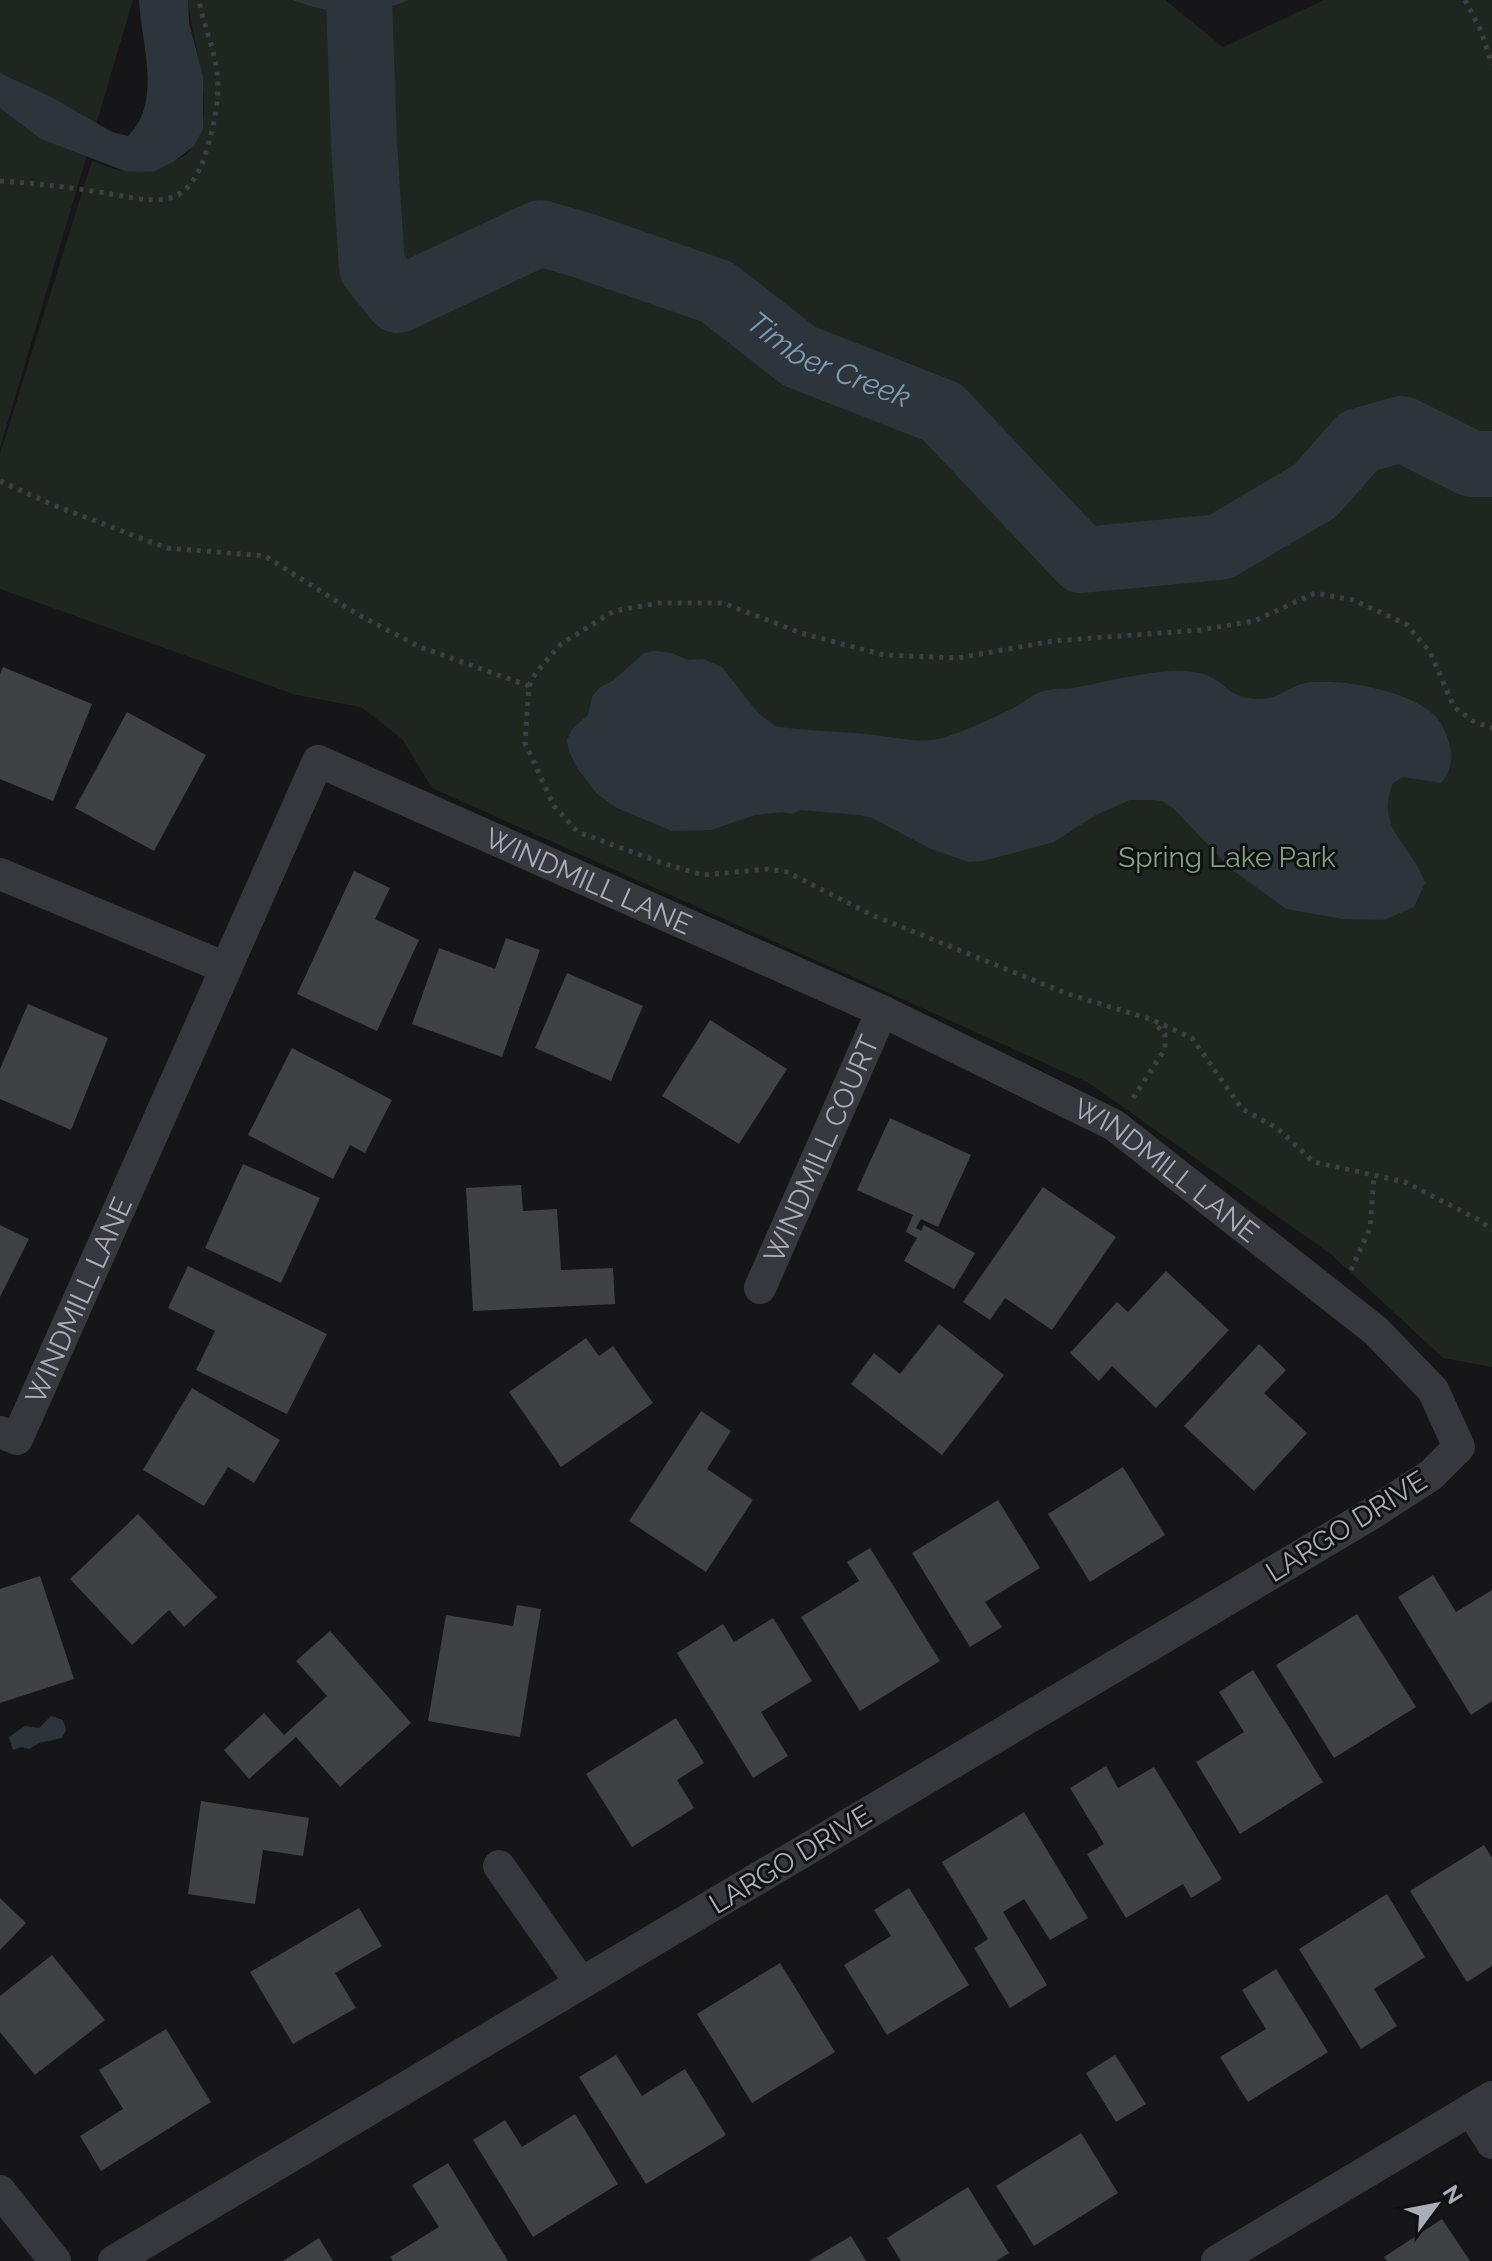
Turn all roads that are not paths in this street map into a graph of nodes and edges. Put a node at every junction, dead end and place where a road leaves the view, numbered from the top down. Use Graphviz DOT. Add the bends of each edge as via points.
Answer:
graph roads {
  1 [pos="0,874"];
  2 [pos="226,968"];
  3 [pos="882,1011"];
  4 [pos="760,1288"];
  5 [pos="0,1432"];
  6 [pos="1459,1447"];
  7 [pos="499,1866"];
  8 [pos="581,1983"];
  9 [pos="1482,2103"];
  10 [pos="1492,2143"];
  11 [pos="0,2191"];
  12 [pos="55,2261"];
  13 [pos="114,2261"];
  14 [pos="1217,2261"];
  1 -- 2 [label="street"];
  2 -- 3 [label="street, WINDMILL LANE" via="318,761"];
  2 -- 5 [label="street, WINDMILL LANE" via="17,1439"];
  3 -- 4 [label="street, WINDMILL COURT"];
  3 -- 6 [label="street, WINDMILL LANE" via="1114,1125 1376,1331 1433,1390"];
  6 -- 8 [label="street, LARGO DRIVE" via="1431,1475 1371,1514"];
  7 -- 8 [label="street"];
  8 -- 13 [label="street, LARGO DRIVE"];
  9 -- 10 [label="street"];
  9 -- 14 [label="street"];
  11 -- 12 [label="street"];
}
